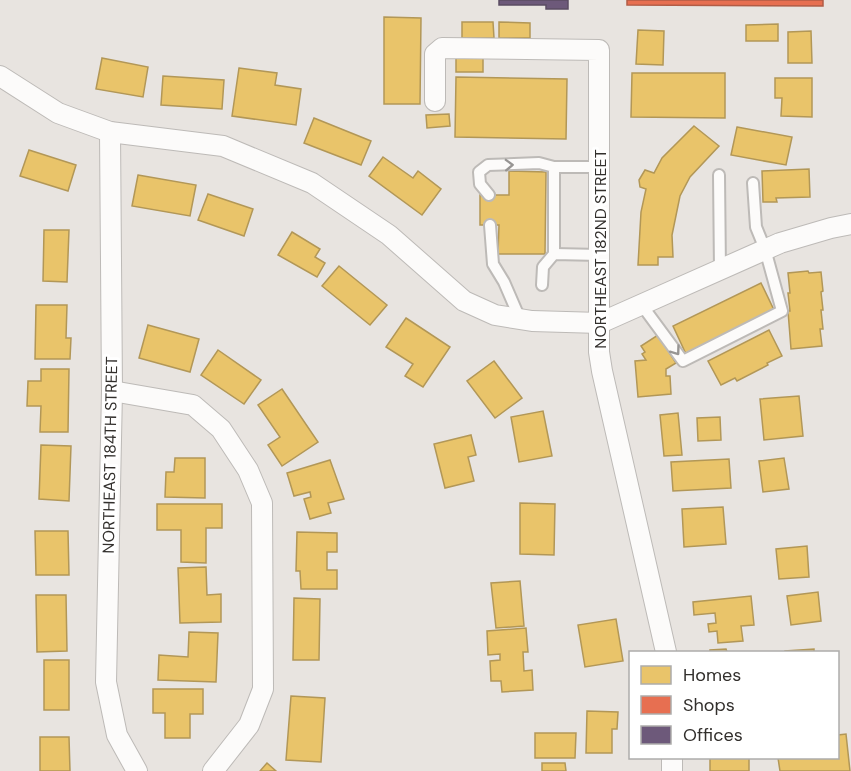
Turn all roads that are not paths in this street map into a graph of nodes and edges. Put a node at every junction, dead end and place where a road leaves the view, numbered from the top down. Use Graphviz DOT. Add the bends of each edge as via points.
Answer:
graph roads {
  1 [pos="0,76"];
  2 [pos="435,101"];
  3 [pos="110,132"];
  4 [pos="554,167"];
  5 [pos="599,167"];
  6 [pos="719,175"];
  7 [pos="753,183"];
  8 [pos="489,195"];
  9 [pos="851,224"];
  10 [pos="490,225"];
  11 [pos="765,249"];
  12 [pos="554,254"];
  13 [pos="600,255"];
  14 [pos="720,270"];
  15 [pos="542,285"];
  16 [pos="641,304"];
  17 [pos="520,319"];
  18 [pos="600,322"];
  19 [pos="112,391"];
  20 [pos="666,651"];
  21 [pos="137,771"];
  22 [pos="213,771"];
  1 -- 3 [label="street" via="58,113"];
  2 -- 5 [label="street, NORTHEAST 182ND STREET" via="435,54 442,48 599,50"];
  3 -- 17 [label="street" via="223,146 312,183 389,235 464,301 495,315"];
  3 -- 19 [label="street, NORTHEAST 184TH STREET"];
  4 -- 5 [label="lane"];
  8 -- 4 [label="lane, one-way" via="480,184 479,172 488,165 539,163"];
  4 -- 12 [label="lane"];
  5 -- 13 [label="street, NORTHEAST 182ND STREET"];
  6 -- 14 [label="lane"];
  7 -- 11 [label="lane" via="756,227"];
  9 -- 11 [label="street"];
  10 -- 17 [label="lane" via="493,264"];
  11 -- 14 [label="street"];
  16 -- 11 [label="lane, one-way" via="683,361 782,311"];
  12 -- 13 [label="lane"];
  12 -- 15 [label="lane" via="543,267"];
  13 -- 18 [label="street, NORTHEAST 182ND STREET"];
  14 -- 16 [label="street"];
  16 -- 18 [label="street"];
  17 -- 18 [label="street"];
  18 -- 20 [label="street, NORTHEAST 182ND STREET" via="602,371"];
  19 -- 21 [label="street, NORTHEAST 184TH STREET" via="106,682 117,735"];
  19 -- 22 [label="street" via="193,405 221,429 248,470 262,503 263,689 249,725"];
}
